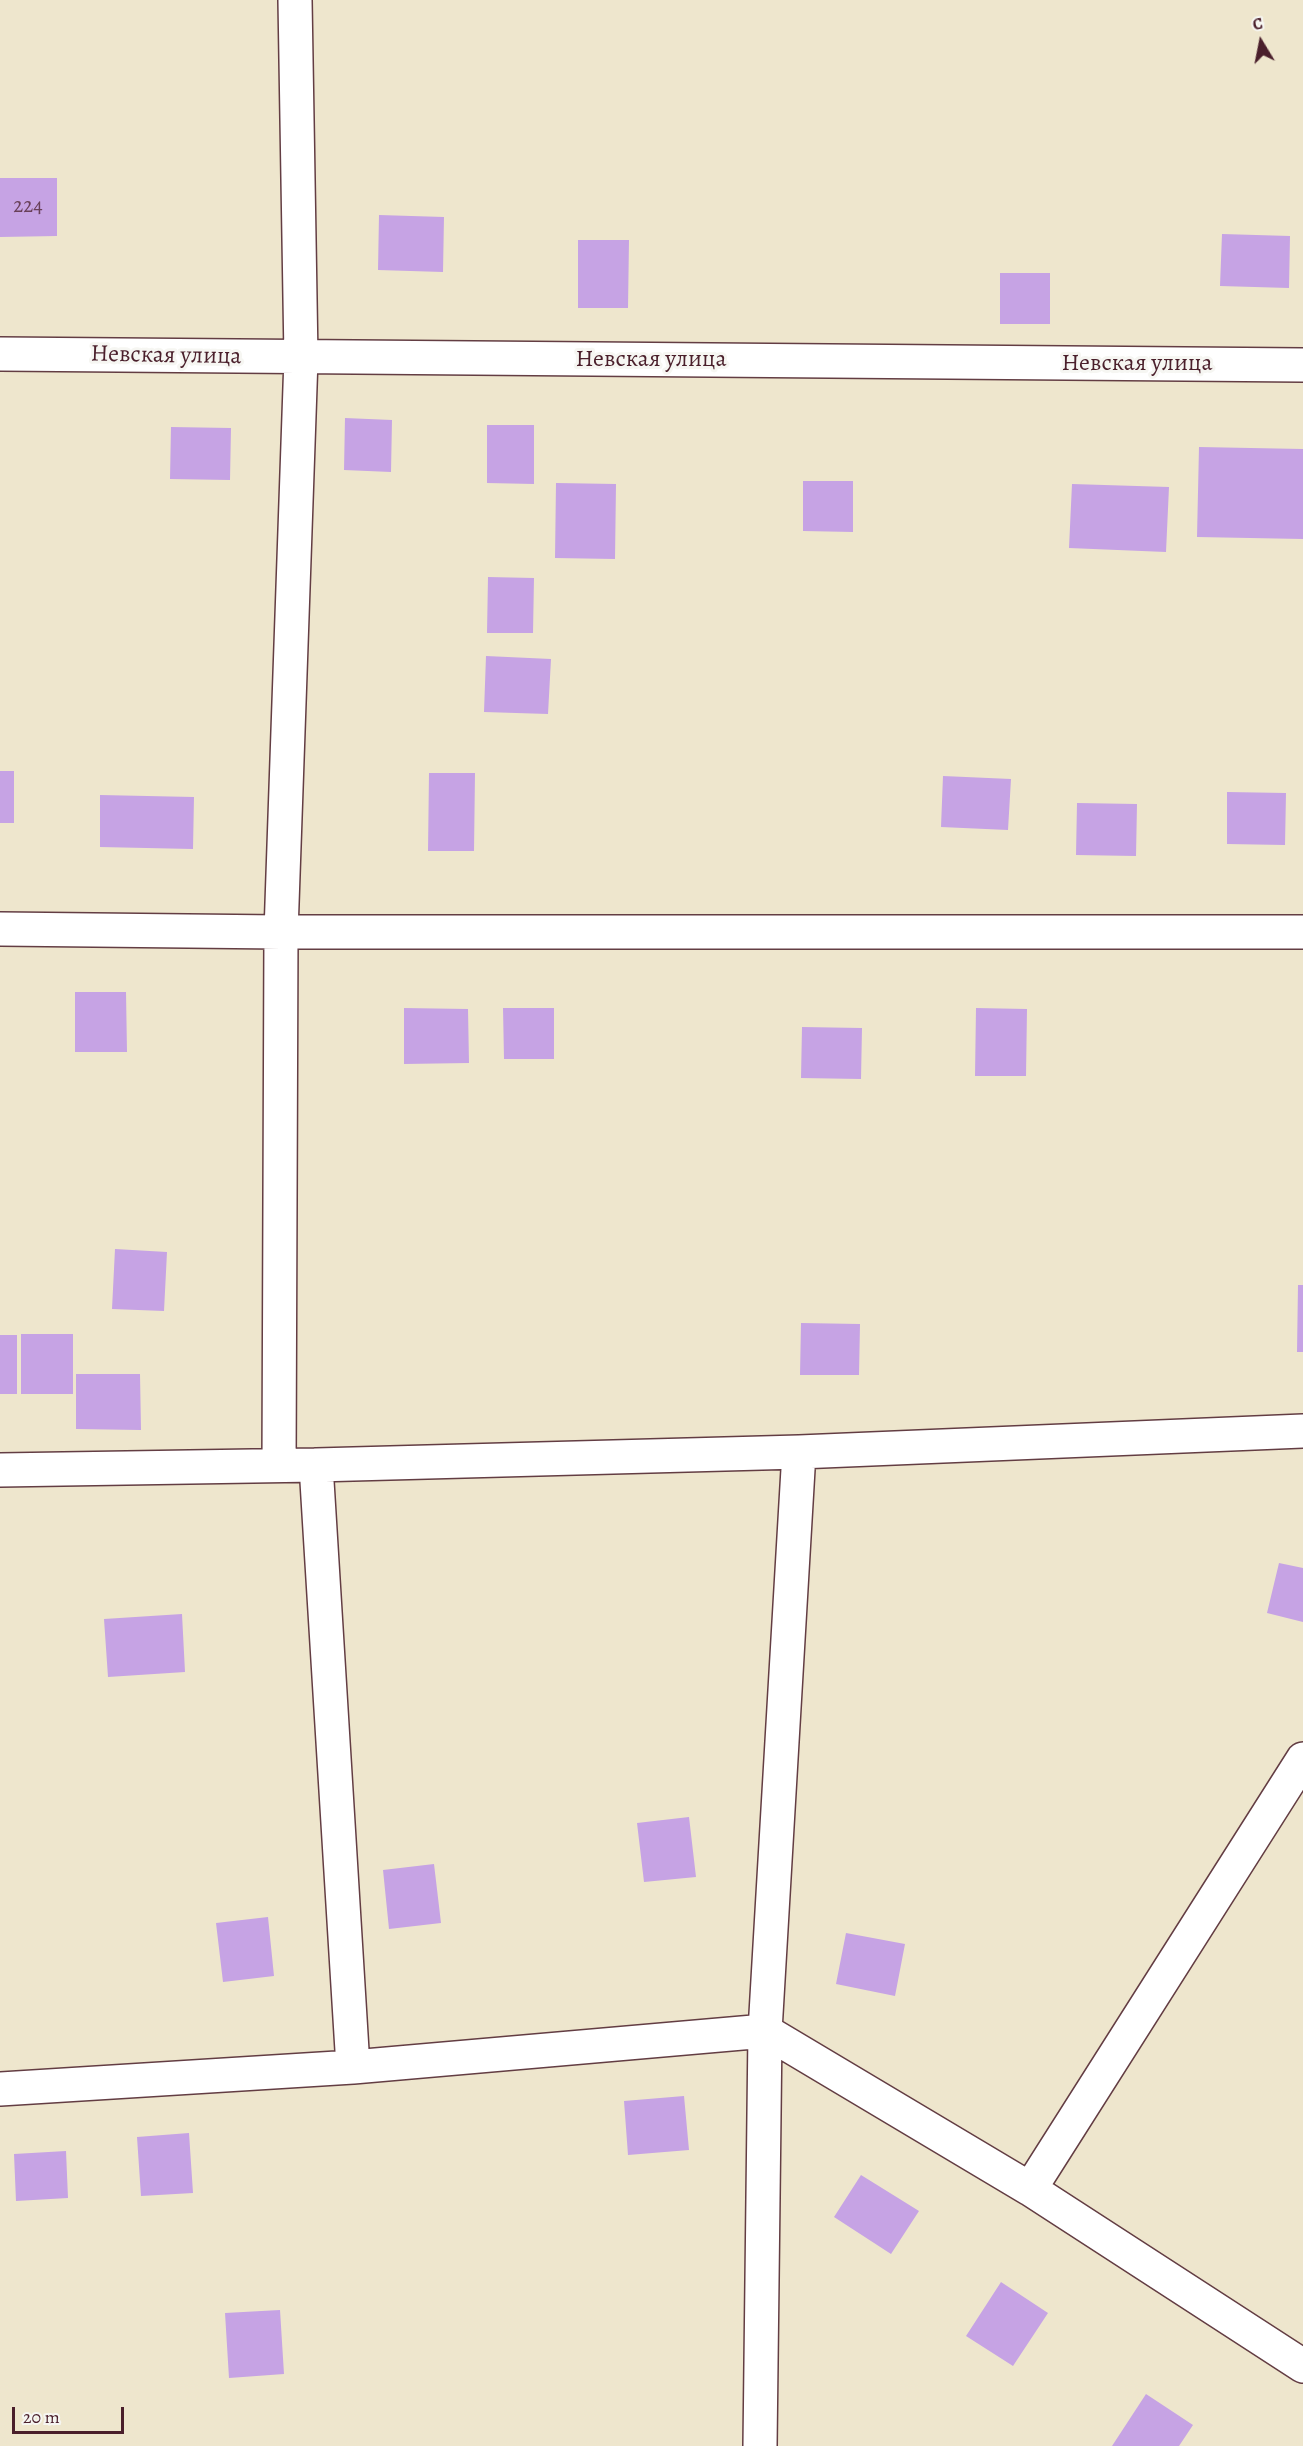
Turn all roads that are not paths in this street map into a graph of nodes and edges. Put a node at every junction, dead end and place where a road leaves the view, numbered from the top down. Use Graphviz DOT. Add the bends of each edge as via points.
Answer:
graph roads {
  1 [pos="295,0"];
  2 [pos="0,354"];
  3 [pos="301,358"];
  4 [pos="1303,365"];
  5 [pos="0,929"];
  6 [pos="281,932"];
  7 [pos="1303,932"];
  8 [pos="1303,1431"];
  9 [pos="799,1452"];
  10 [pos="279,1465"];
  11 [pos="316,1465"];
  12 [pos="0,1470"];
  13 [pos="1303,1759"];
  14 [pos="765,2031"];
  15 [pos="353,2067"];
  16 [pos="0,2089"];
  17 [pos="1030,2189"];
  18 [pos="1303,2366"];
  19 [pos="760,2446"];
  1 -- 3 [label="street"];
  2 -- 3 [label="street, Невская улица"];
  3 -- 4 [label="street, Невская улица"];
  3 -- 6 [label="street"];
  5 -- 6 [label="street"];
  6 -- 7 [label="street"];
  6 -- 10 [label="street"];
  8 -- 9 [label="street"];
  9 -- 11 [label="street"];
  9 -- 14 [label="street"];
  10 -- 11 [label="street"];
  10 -- 12 [label="street"];
  11 -- 15 [label="street"];
  13 -- 17 [label="street"];
  14 -- 15 [label="street"];
  14 -- 17 [label="street"];
  14 -- 19 [label="street"];
  15 -- 16 [label="street"];
  17 -- 18 [label="street"];
}
